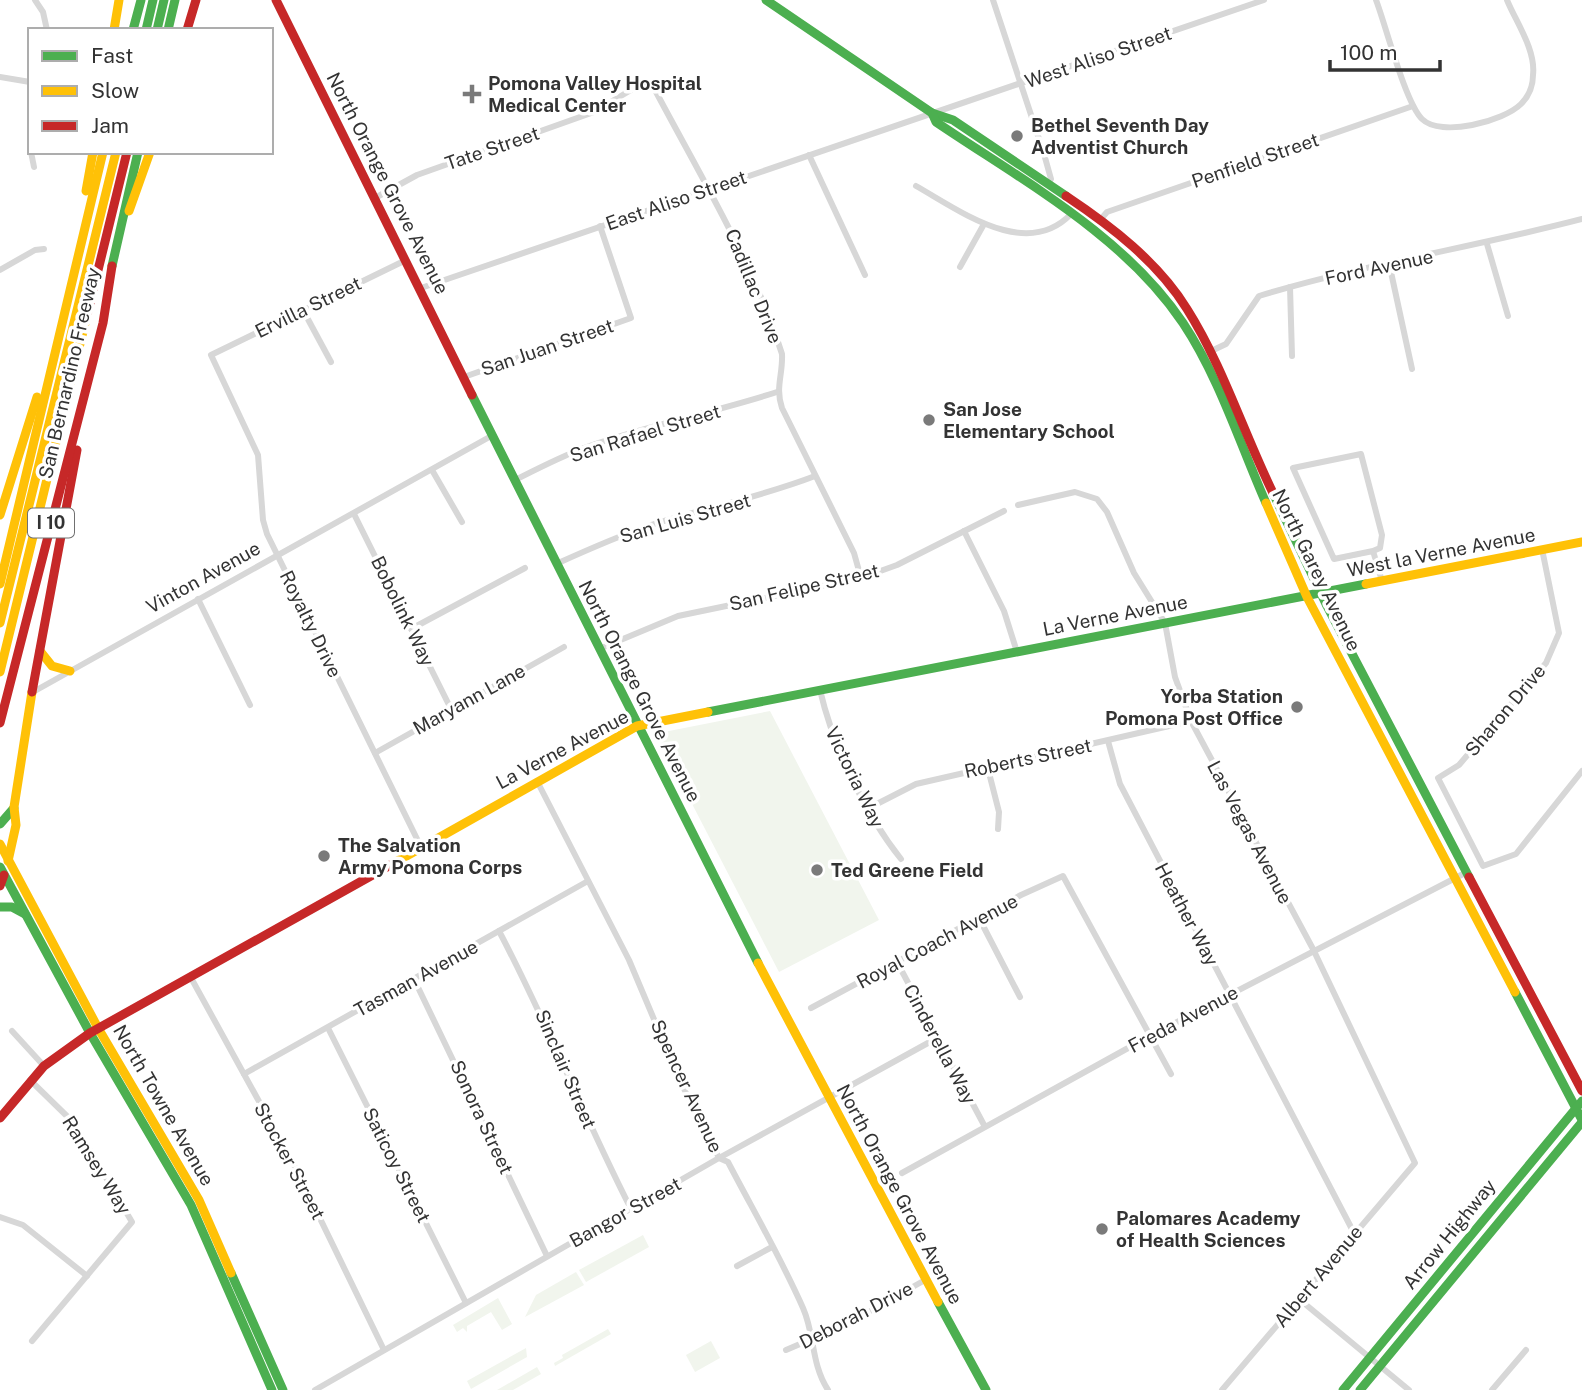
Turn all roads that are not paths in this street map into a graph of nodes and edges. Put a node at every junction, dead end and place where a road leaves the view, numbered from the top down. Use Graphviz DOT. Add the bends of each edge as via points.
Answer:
graph roads {
  1 [pos="36,0"];
  2 [pos="119,0"];
  3 [pos="141,0"];
  4 [pos="153,0"];
  5 [pos="164,0"];
  6 [pos="175,0"];
  7 [pos="196,0"];
  8 [pos="276,0"];
  9 [pos="766,0"];
  10 [pos="993,0"];
  11 [pos="1264,0"];
  12 [pos="1377,0"];
  13 [pos="1507,0"];
  14 [pos="47,28"];
  15 [pos="114,28"];
  16 [pos="134,28"];
  17 [pos="146,28"];
  18 [pos="157,28"];
  19 [pos="168,28"];
  20 [pos="188,28"];
  21 [pos="0,77"];
  22 [pos="646,81"];
  23 [pos="28,82"];
  24 [pos="1020,84"];
  25 [pos="1413,106"];
  26 [pos="932,113"];
  27 [pos="31,154"];
  28 [pos="93,154"];
  29 [pos="102,154"];
  30 [pos="116,154"];
  31 [pos="127,154"];
  32 [pos="138,154"];
  33 [pos="149,154"];
  34 [pos="809,155"];
  35 [pos="34,167"];
  36 [pos="1049,183"];
  37 [pos="916,186"];
  38 [pos="711,189"];
  39 [pos="375,198"];
  40 [pos="1071,214"];
  41 [pos="1101,219"];
  42 [pos="1582,219"];
  43 [pos="984,224"];
  44 [pos="600,226"];
  45 [pos="117,236"];
  46 [pos="1124,238"];
  47 [pos="1487,244"];
  48 [pos="44,249"];
  49 [pos="406,260"];
  50 [pos="1389,263"];
  51 [pos="960,267"];
  52 [pos="0,270"];
  53 [pos="73,270"];
  54 [pos="865,275"];
  55 [pos="1290,286"];
  56 [pos="421,288"];
  57 [pos="303,310"];
  58 [pos="63,314"];
  59 [pos="1508,316"];
  60 [pos="103,323"];
  61 [pos="1206,354"];
  62 [pos="211,355"];
  63 [pos="1292,356"];
  64 [pos="331,362"];
  65 [pos="1412,369"];
  66 [pos="464,377"];
  67 [pos="777,391"];
  68 [pos="493,435"];
  69 [pos="432,470"];
  70 [pos="815,476"];
  71 [pos="515,480"];
  72 [pos="1018,505"];
  73 [pos="1004,511"];
  74 [pos="354,514"];
  75 [pos="0,515"];
  76 [pos="462,522"];
  77 [pos="964,531"];
  78 [pos="1582,542"];
  79 [pos="1542,549"];
  80 [pos="1373,551"];
  81 [pos="277,556"];
  82 [pos="556,564"];
  83 [pos="524,568"];
  84 [pos="861,578"];
  85 [pos="1382,581"];
  86 [pos="0,584"];
  87 [pos="1321,594"];
  88 [pos="1307,597"];
  89 [pos="198,599"];
  90 [pos="0,623"];
  91 [pos="1165,623"];
  92 [pos="411,629"];
  93 [pos="564,647"];
  94 [pos="599,649"];
  95 [pos="40,651"];
  96 [pos="1017,652"];
  97 [pos="70,671"];
  98 [pos="0,672"];
  99 [pos="820,690"];
  100 [pos="32,692"];
  101 [pos="250,705"];
  102 [pos="451,709"];
  103 [pos="1191,721"];
  104 [pos="0,723"];
  105 [pos="637,726"];
  106 [pos="1108,741"];
  107 [pos="375,752"];
  108 [pos="986,765"];
  109 [pos="1398,769"];
  110 [pos="1582,771"];
  111 [pos="1418,778"];
  112 [pos="537,781"];
  113 [pos="14,807"];
  114 [pos="869,808"];
  115 [pos="0,824"];
  116 [pos="998,828"];
  117 [pos="0,844"];
  118 [pos="421,847"];
  119 [pos="901,859"];
  120 [pos="3,865"];
  121 [pos="1467,872"];
  122 [pos="1455,878"];
  123 [pos="588,881"];
  124 [pos="0,886"];
  125 [pos="0,907"];
  126 [pos="25,914"];
  127 [pos="979,918"];
  128 [pos="1478,923"];
  129 [pos="499,931"];
  130 [pos="1313,949"];
  131 [pos="1507,951"];
  132 [pos="897,962"];
  133 [pos="1500,968"];
  134 [pos="190,975"];
  135 [pos="414,979"];
  136 [pos="1229,995"];
  137 [pos="1020,997"];
  138 [pos="1536,1005"];
  139 [pos="811,1007"];
  140 [pos="327,1028"];
  141 [pos="94,1030"];
  142 [pos="12,1031"];
  143 [pos="1148,1037"];
  144 [pos="937,1038"];
  145 [pos="44,1066"];
  146 [pos="244,1074"];
  147 [pos="1171,1074"];
  148 [pos="30,1080"];
  149 [pos="1582,1091"];
  150 [pos="828,1097"];
  151 [pos="1579,1105"];
  152 [pos="0,1118"];
  153 [pos="1582,1121"];
  154 [pos="984,1125"];
  155 [pos="719,1158"];
  156 [pos="1415,1163"];
  157 [pos="902,1173"];
  158 [pos="631,1209"];
  159 [pos="0,1217"];
  160 [pos="1354,1233"];
  161 [pos="772,1247"];
  162 [pos="547,1256"];
  163 [pos="737,1266"];
  164 [pos="87,1276"];
  165 [pos="925,1280"];
  166 [pos="1299,1299"];
  167 [pos="466,1303"];
  168 [pos="811,1340"];
  169 [pos="32,1341"];
  170 [pos="384,1350"];
  171 [pos="786,1350"];
  172 [pos="1526,1350"];
  173 [pos="1370,1357"];
  174 [pos="1380,1366"];
  175 [pos="272,1390"];
  176 [pos="284,1390"];
  177 [pos="314,1390"];
  178 [pos="828,1390"];
  179 [pos="986,1390"];
  180 [pos="1222,1390"];
  181 [pos="1343,1390"];
  182 [pos="1360,1390"];
  183 [pos="1409,1390"];
  184 [pos="1492,1390"];
  1 -- 14 [label="street"];
  2 -- 15 [label="main road"];
  3 -- 16 [label="main road"];
  4 -- 17 [label="main road"];
  5 -- 18 [label="main road"];
  6 -- 19 [label="main road"];
  7 -- 20 [label="main road"];
  8 -- 39 [label="main road, North Orange Grove Avenue"];
  9 -- 26 [label="main road, North Garey Avenue"];
  10 -- 24 [label="street"];
  11 -- 24 [label="street, West Aliso Street"];
  12 -- 25 [label="street"];
  13 -- 25 [label="street" via="1534,72 1520,105 1504,115 1441,129 1427,124"];
  21 -- 23 [label="street"];
  22 -- 38 [label="street, Cadillac Drive"];
  22 -- 39 [label="street, Tate Street" via="594,111 428,170"];
  24 -- 26 [label="street, West Aliso Street"];
  24 -- 36 [label="street"];
  25 -- 41 [label="street, Penfield Street" via="1107,212"];
  26 -- 34 [label="street, East Aliso Street"];
  26 -- 36 [label="main road, North Garey Avenue" via="953,121"];
  26 -- 40 [label="main road, North Garey Avenue" via="936,122"];
  27 -- 35 [label="street"];
  28 -- 53 [label="main road"];
  29 -- 53 [label="main road, San Bernardino Freeway / I 10"];
  30 -- 90 [label="main road"];
  31 -- 98 [label="main road"];
  32 -- 45 [label="main road, San Bernardino Freeway / I 10"];
  33 -- 45 [label="main road"];
  34 -- 38 [label="street, East Aliso Street"];
  34 -- 54 [label="street"];
  36 -- 41 [label="main road, North Garey Avenue"];
  37 -- 43 [label="street"];
  38 -- 44 [label="street, East Aliso Street"];
  38 -- 67 [label="street, Cadillac Drive" via="775,334 783,367"];
  39 -- 49 [label="main road, North Orange Grove Avenue"];
  40 -- 43 [label="street" via="1030,233"];
  40 -- 46 [label="main road" via="1077,208"];
  40 -- 61 [label="main road, North Garey Avenue" via="1135,263"];
  41 -- 46 [label="main road, North Garey Avenue"];
  42 -- 47 [label="street, Ford Avenue"];
  43 -- 51 [label="street"];
  44 -- 56 [label="street, East Aliso Street"];
  44 -- 66 [label="street, San Juan Street" via="631,318"];
  45 -- 60 [label="main road, San Bernardino Freeway / I 10"];
  46 -- 61 [label="main road, North Garey Avenue" via="1172,287"];
  47 -- 50 [label="street, Ford Avenue"];
  47 -- 59 [label="street"];
  48 -- 52 [label="street"];
  49 -- 56 [label="main road, North Orange Grove Avenue"];
  49 -- 57 [label="street, Ervilla Street"];
  50 -- 55 [label="street, Ford Avenue"];
  50 -- 65 [label="street"];
  53 -- 58 [label="main road, San Bernardino Freeway / I 10"];
  55 -- 61 [label="street, Ford Avenue" via="1259,296 1226,344"];
  55 -- 63 [label="street"];
  56 -- 66 [label="main road, North Orange Grove Avenue"];
  57 -- 62 [label="street, Ervilla Street"];
  57 -- 64 [label="street"];
  58 -- 75 [label="main road"];
  58 -- 86 [label="main road, San Bernardino Freeway / I 10"];
  60 -- 95 [label="main road"];
  60 -- 104 [label="main road, San Bernardino Freeway / I 10"];
  61 -- 87 [label="main road, North Garey Avenue"];
  61 -- 88 [label="main road, North Garey Avenue"];
  62 -- 81 [label="street, Royalty Drive" via="254,441 261,468 263,520"];
  66 -- 68 [label="main road, North Orange Grove Avenue"];
  67 -- 70 [label="street"];
  67 -- 71 [label="street, San Rafael Street" via="583,448"];
  68 -- 69 [label="street, Vinton Avenue"];
  68 -- 71 [label="main road, North Orange Grove Avenue"];
  69 -- 74 [label="street, Vinton Avenue"];
  69 -- 76 [label="street"];
  70 -- 82 [label="street, San Luis Street" via="741,502 652,525"];
  70 -- 84 [label="street" via="850,545"];
  71 -- 82 [label="main road, North Orange Grove Avenue"];
  72 -- 91 [label="street, Las Vegas Avenue" via="1075,492 1097,499 1133,573"];
  73 -- 77 [label="street, San Felipe Street"];
  74 -- 81 [label="street, Vinton Avenue"];
  74 -- 92 [label="street, Bobolink Way"];
  77 -- 84 [label="street, San Felipe Street"];
  77 -- 96 [label="street" via="1004,611"];
  78 -- 79 [label="main road, West la Verne Avenue"];
  79 -- 85 [label="main road, West la Verne Avenue"];
  79 -- 110 [label="street, Sharon Drive" via="1559,633 1546,663 1459,765 1438,778 1483,866 1516,854"];
  80 -- 80 [label="street" via="1380,548 1382,536 1361,454 1293,468 1334,559"];
  80 -- 85 [label="street"];
  81 -- 89 [label="street, Vinton Avenue"];
  81 -- 107 [label="street, Royalty Drive"];
  82 -- 94 [label="main road, North Orange Grove Avenue"];
  83 -- 92 [label="street"];
  84 -- 94 [label="street, San Felipe Street" via="678,615"];
  85 -- 87 [label="main road, West la Verne Avenue"];
  87 -- 88 [label="main road, West la Verne Avenue"];
  87 -- 111 [label="main road, North Garey Avenue"];
  88 -- 91 [label="main road, La Verne Avenue"];
  88 -- 109 [label="main road, North Garey Avenue"];
  89 -- 97 [label="street, Vinton Avenue"];
  89 -- 101 [label="street"];
  91 -- 96 [label="main road, La Verne Avenue"];
  91 -- 103 [label="street, Las Vegas Avenue" via="1175,677"];
  92 -- 102 [label="street, Bobolink Way"];
  93 -- 102 [label="street, Maryann Lane"];
  94 -- 105 [label="main road, North Orange Grove Avenue"];
  95 -- 97 [label="main road" via="52,666"];
  95 -- 100 [label="main road"];
  96 -- 99 [label="main road, La Verne Avenue"];
  97 -- 100 [label="street, Vinton Avenue"];
  99 -- 105 [label="main road, La Verne Avenue"];
  99 -- 114 [label="street, Victoria Way" via="832,734"];
  100 -- 113 [label="main road"];
  102 -- 107 [label="street, Maryann Lane"];
  103 -- 106 [label="street, Roberts Street"];
  103 -- 130 [label="street, Las Vegas Avenue"];
  105 -- 112 [label="main road, La Verne Avenue"];
  105 -- 150 [label="main road, North Orange Grove Avenue"];
  106 -- 108 [label="street, Roberts Street"];
  106 -- 136 [label="street, Heather Way" via="1120,784"];
  107 -- 118 [label="street, Royalty Drive"];
  108 -- 114 [label="street, Roberts Street" via="916,784"];
  108 -- 116 [label="street" via="999,812"];
  109 -- 111 [label="main road"];
  109 -- 122 [label="main road, North Garey Avenue"];
  111 -- 121 [label="main road, North Garey Avenue"];
  112 -- 118 [label="main road, La Verne Avenue"];
  112 -- 123 [label="street, Spencer Avenue"];
  113 -- 115 [label="main road"];
  113 -- 120 [label="main road" via="16,825"];
  114 -- 119 [label="street, Victoria Way"];
  117 -- 120 [label="main road, North Towne Avenue"];
  118 -- 134 [label="main road, La Verne Avenue"];
  120 -- 124 [label="main road"];
  120 -- 126 [label="main road, North Towne Avenue"];
  120 -- 141 [label="main road, North Towne Avenue"];
  121 -- 122 [label="street, Freda Avenue"];
  121 -- 131 [label="main road, North Garey Avenue"];
  122 -- 128 [label="main road, North Garey Avenue"];
  122 -- 130 [label="street, Freda Avenue"];
  123 -- 129 [label="street, Tasman Avenue"];
  123 -- 155 [label="street, Spencer Avenue"];
  125 -- 126 [label="main road"];
  126 -- 141 [label="main road, North Towne Avenue"];
  127 -- 132 [label="street, Royal Coach Avenue"];
  127 -- 137 [label="street"];
  127 -- 143 [label="street, Royal Coach Avenue" via="1063,876"];
  128 -- 131 [label="main road"];
  128 -- 133 [label="main road, North Garey Avenue"];
  129 -- 135 [label="street, Tasman Avenue"];
  129 -- 158 [label="street, Sinclair Street"];
  130 -- 136 [label="street, Freda Avenue"];
  130 -- 156 [label="street, Las Vegas Avenue"];
  131 -- 138 [label="main road, North Garey Avenue"];
  132 -- 139 [label="street, Royal Coach Avenue"];
  132 -- 144 [label="street, Cinderella Way"];
  133 -- 138 [label="main road" via="1513,974"];
  133 -- 151 [label="main road, North Garey Avenue"];
  134 -- 141 [label="main road, La Verne Avenue"];
  134 -- 146 [label="street, Stocker Street"];
  135 -- 140 [label="street, Tasman Avenue"];
  135 -- 162 [label="street, Sonora Street"];
  136 -- 143 [label="street, Freda Avenue"];
  136 -- 160 [label="street, Heather Way"];
  138 -- 149 [label="main road, North Garey Avenue"];
  140 -- 146 [label="street, Tasman Avenue"];
  140 -- 167 [label="street, Saticoy Street"];
  141 -- 145 [label="main road, La Verne Avenue"];
  141 -- 175 [label="main road, North Towne Avenue" via="201,1226"];
  141 -- 176 [label="main road, North Towne Avenue" via="210,1221"];
  142 -- 145 [label="street"];
  143 -- 147 [label="street"];
  143 -- 154 [label="street, Freda Avenue"];
  144 -- 150 [label="street, Bangor Street"];
  144 -- 154 [label="street, Cinderella Way"];
  145 -- 148 [label="main road, La Verne Avenue"];
  146 -- 170 [label="street, Stocker Street"];
  148 -- 152 [label="main road, La Verne Avenue"];
  148 -- 164 [label="street, Ramsey Way" via="74,1123 132,1222"];
  150 -- 155 [label="street, Bangor Street"];
  150 -- 165 [label="main road, North Orange Grove Avenue"];
  151 -- 153 [label="main road, North Garey Avenue"];
  151 -- 173 [label="main road, Arrow Highway"];
  153 -- 174 [label="main road, Arrow Highway"];
  154 -- 157 [label="street, Freda Avenue"];
  155 -- 158 [label="street, Bangor Street"];
  155 -- 161 [label="street, Spencer Avenue" via="728,1162"];
  156 -- 160 [label="street, Albert Avenue"];
  158 -- 162 [label="street, Bangor Street"];
  159 -- 164 [label="street" via="23,1225"];
  160 -- 166 [label="street, Albert Avenue"];
  161 -- 163 [label="street"];
  161 -- 168 [label="street, Spencer Avenue" via="804,1310"];
  162 -- 167 [label="street, Bangor Street"];
  164 -- 169 [label="street"];
  165 -- 168 [label="street, Deborah Drive"];
  165 -- 179 [label="main road, North Orange Grove Avenue"];
  166 -- 173 [label="street"];
  166 -- 180 [label="street, Albert Avenue"];
  167 -- 170 [label="street, Bangor Street"];
  168 -- 171 [label="street, Deborah Drive"];
  168 -- 178 [label="street, Spencer Avenue" via="816,1367"];
  170 -- 177 [label="street, Bangor Street"];
  172 -- 184 [label="street"];
  173 -- 174 [label="street"];
  173 -- 181 [label="main road, Arrow Highway"];
  174 -- 182 [label="main road, Arrow Highway"];
  174 -- 183 [label="street"];
}
